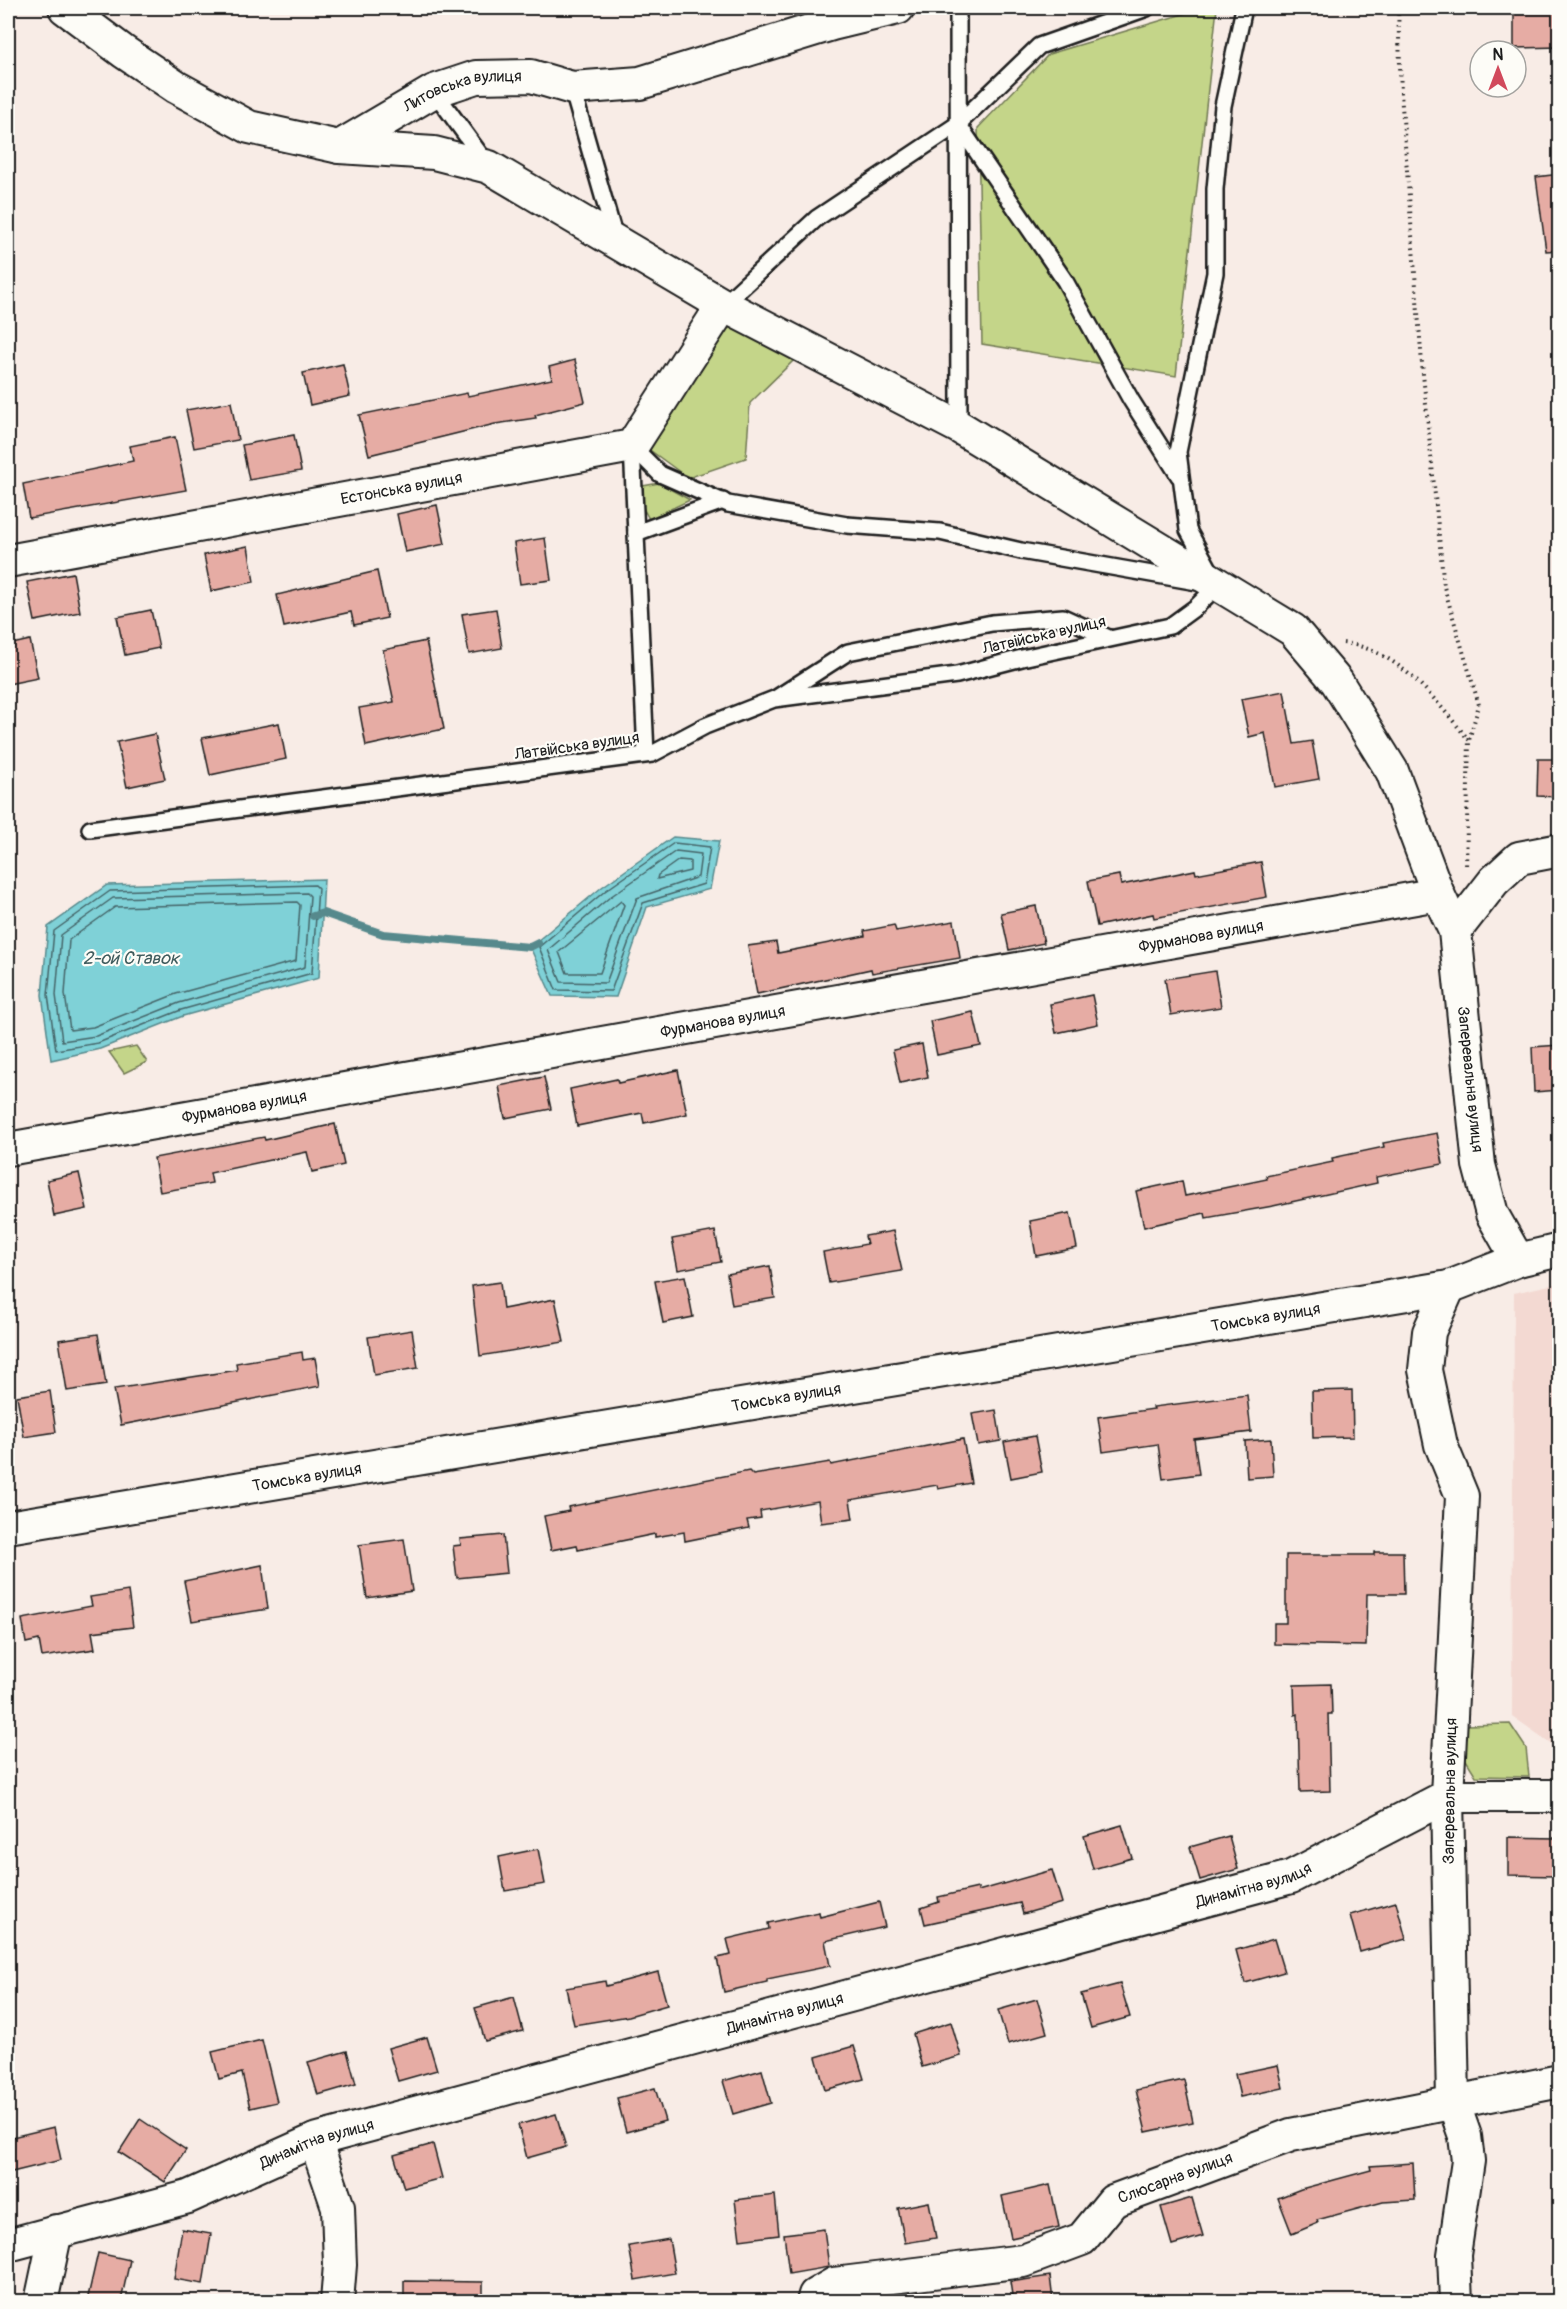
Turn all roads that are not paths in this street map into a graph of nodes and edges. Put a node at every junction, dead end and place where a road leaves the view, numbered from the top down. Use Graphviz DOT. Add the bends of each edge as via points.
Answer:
graph roads {
  1 [pos="65,8"];
  2 [pos="898,8"];
  3 [pos="958,8"];
  4 [pos="1148,8"];
  5 [pos="1244,8"];
  6 [pos="572,88"];
  7 [pos="434,91"];
  8 [pos="958,124"];
  9 [pos="339,147"];
  10 [pos="489,167"];
  11 [pos="616,242"];
  12 [pos="723,305"];
  13 [pos="959,427"];
  14 [pos="632,446"];
  15 [pos="1182,481"];
  16 [pos="723,501"];
  17 [pos="636,533"];
  18 [pos="8,561"];
  19 [pos="1218,585"];
  20 [pos="1109,638"];
  21 [pos="774,699"];
  22 [pos="646,754"];
  23 [pos="90,829"];
  24 [pos="1560,850"];
  25 [pos="1438,894"];
  26 [pos="1455,931"];
  27 [pos="8,1149"];
  28 [pos="1560,1250"];
  29 [pos="1518,1260"];
  30 [pos="1449,1287"];
  31 [pos="8,1527"];
  32 [pos="1447,1796"];
  33 [pos="1560,1796"];
  34 [pos="1560,2080"];
  35 [pos="1453,2102"];
  36 [pos="315,2140"];
  37 [pos="56,2231"];
  38 [pos="8,2245"];
  39 [pos="41,2301"];
  40 [pos="337,2301"];
  41 [pos="813,2301"];
  42 [pos="1456,2301"];
  1 -- 9 [label="street" via="176,87 249,127"];
  2 -- 6 [label="street, Литовська вулиця" via="832,24 640,83"];
  3 -- 8 [label="lane"];
  4 -- 8 [label="lane" via="1039,46"];
  5 -- 15 [label="lane" via="1223,106 1215,189 1215,273 1178,452"];
  6 -- 7 [label="street, Литовська вулиця" via="531,76 476,76"];
  6 -- 11 [label="lane"];
  7 -- 9 [label="street, Литовська вулиця"];
  7 -- 10 [label="lane"];
  8 -- 12 [label="lane" via="817,219"];
  8 -- 13 [label="lane"];
  8 -- 15 [label="lane" via="1065,281 1131,400"];
  9 -- 10 [label="street, Заперевальна вулиця" via="434,153"];
  10 -- 11 [label="street, Заперевальна вулиця"];
  11 -- 12 [label="street, Заперевальна вулиця"];
  12 -- 13 [label="street, Заперевальна вулиця"];
  12 -- 14 [label="street"];
  13 -- 19 [label="street, Заперевальна вулиця"];
  14 -- 16 [label="lane" via="660,474"];
  14 -- 17 [label="lane"];
  14 -- 18 [label="street, Естонська вулиця"];
  15 -- 19 [label="lane" via="1188,530"];
  16 -- 17 [label="lane"];
  16 -- 19 [label="lane" via="847,525 939,532 1021,551"];
  17 -- 22 [label="lane"];
  19 -- 20 [label="lane, Латвiйська вулиця" via="1170,626"];
  19 -- 25 [label="street, Заперевальна вулиця" via="1293,630 1337,682 1392,771"];
  20 -- 21 [label="lane, Латвiйська вулиця" via="957,675"];
  20 -- 21 [label="lane" via="1063,618 993,623 848,652"];
  21 -- 22 [label="lane, Латвiйська вулиця"];
  22 -- 23 [label="lane, Латвiйська вулиця"];
  24 -- 26 [label="street" via="1519,858 1494,881"];
  25 -- 26 [label="street, Заперевальна вулиця"];
  25 -- 27 [label="street, Фурманова вулиця"];
  26 -- 29 [label="street, Заперевальна вулиця" via="1479,1165 1492,1214"];
  28 -- 29 [label="street, Томська вулиця"];
  29 -- 30 [label="street, Томська вулиця"];
  30 -- 31 [label="street, Томська вулиця"];
  30 -- 32 [label="street, Заперевальна вулиця" via="1429,1332 1425,1370 1441,1445 1462,1496"];
  32 -- 33 [label="street, Динамітна вулиця"];
  32 -- 35 [label="street, Заперевальна вулиця"];
  32 -- 36 [label="street, Динамітна вулиця" via="1291,1877"];
  34 -- 35 [label="street, Слюсарна вулиця"];
  35 -- 41 [label="street, Слюсарна вулиця" via="1291,2135 1113,2201 1082,2239 1023,2261 834,2284 815,2295"];
  35 -- 42 [label="street, Заперевальна вулиця" via="1465,2136 1468,2161 1454,2255"];
  36 -- 37 [label="street, Динамітна вулиця" via="188,2197"];
  36 -- 40 [label="street" via="338,2207"];
  37 -- 38 [label="street, Динамітна вулиця"];
  37 -- 39 [label="street"];
}
